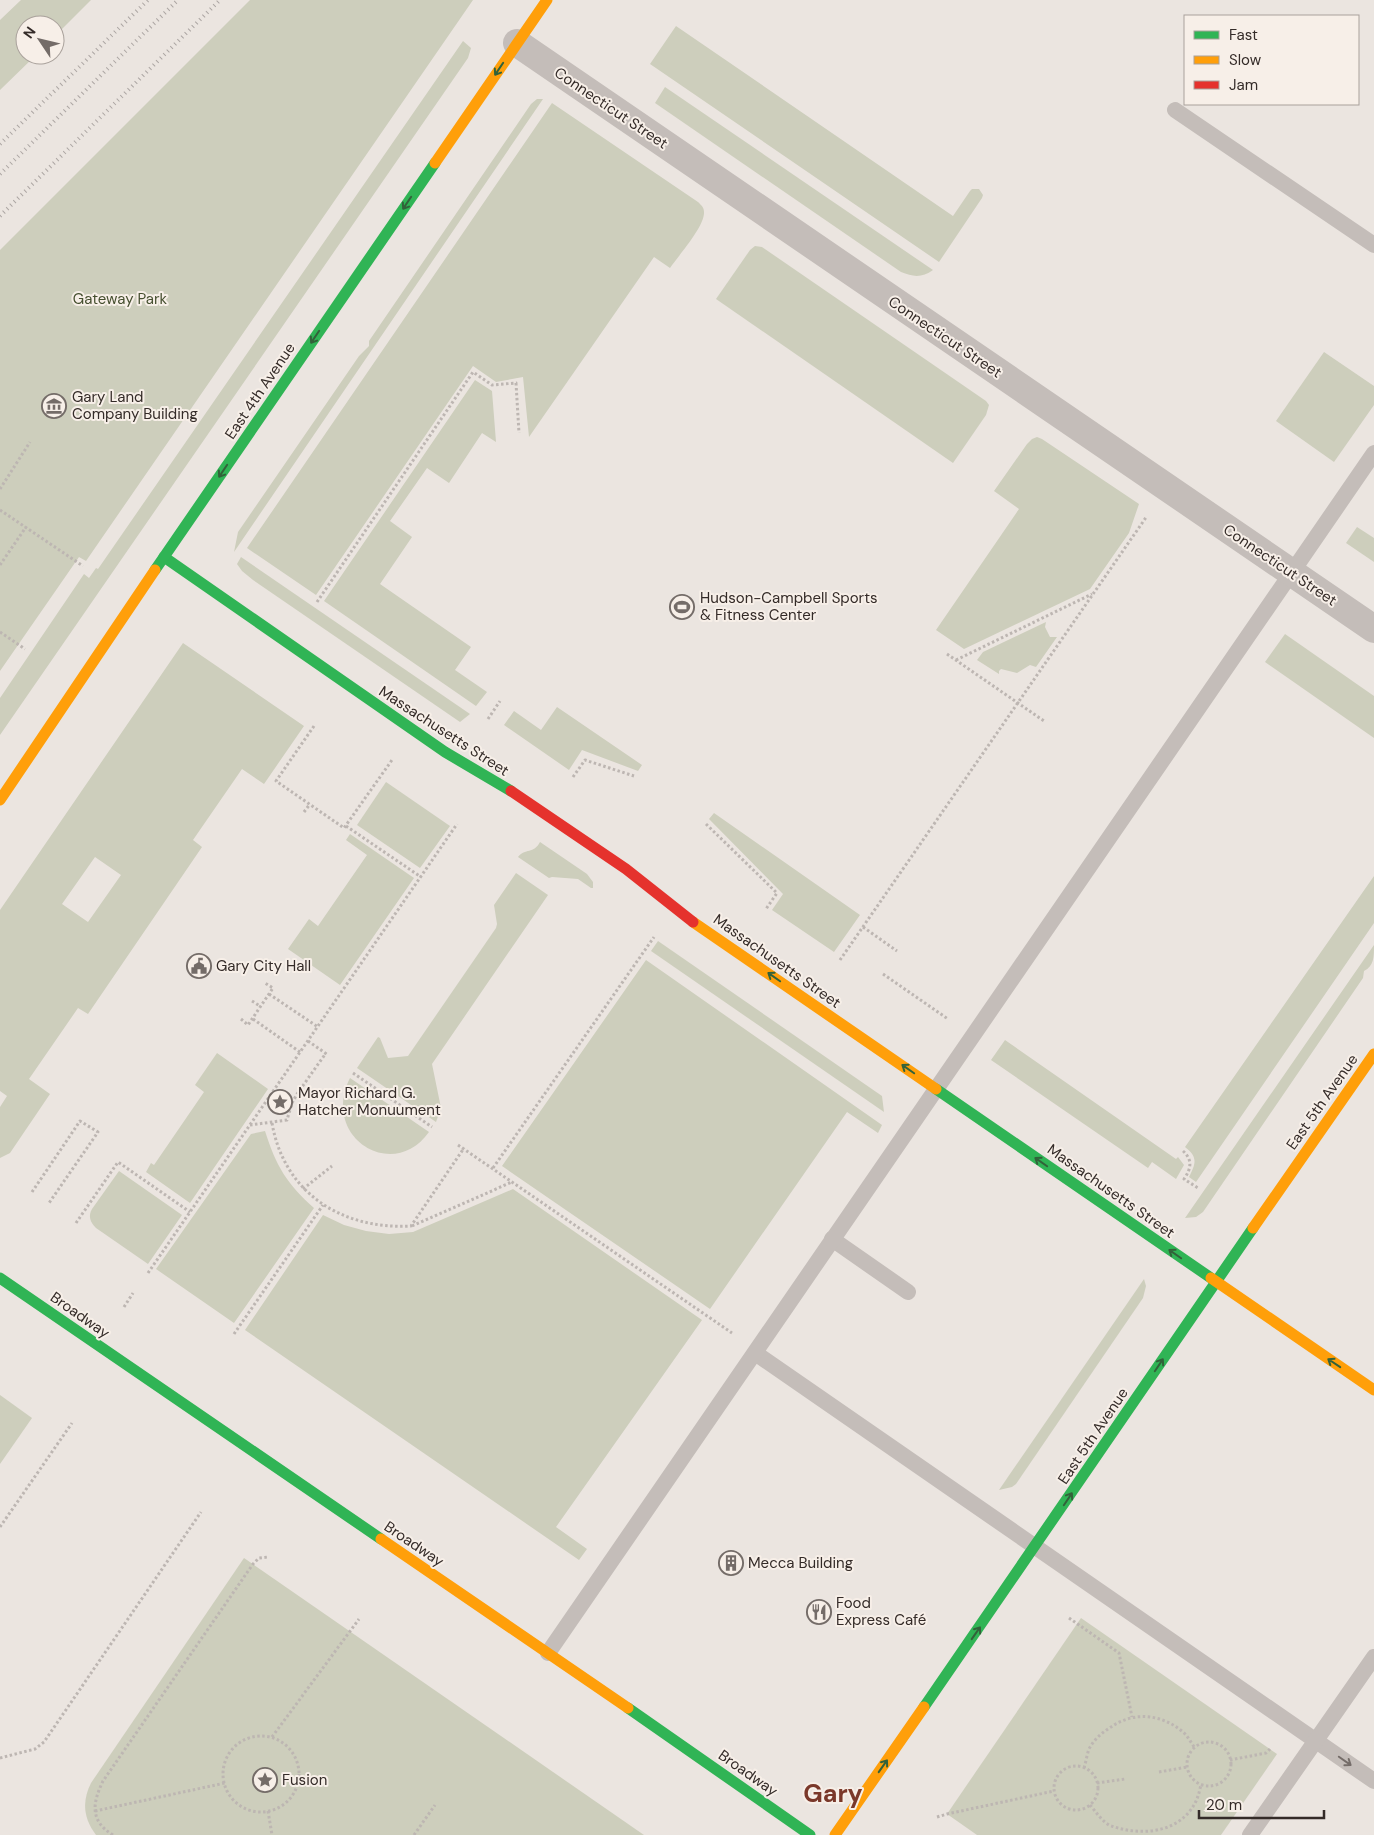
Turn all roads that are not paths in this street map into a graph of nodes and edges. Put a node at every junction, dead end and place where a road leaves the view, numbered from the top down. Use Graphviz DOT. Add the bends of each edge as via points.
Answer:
graph roads {
  1 [pos="546,0"];
  2 [pos="517,43"];
  3 [pos="1175,110"];
  4 [pos="1374,245"];
  5 [pos="1374,453"];
  6 [pos="164,557"];
  7 [pos="1291,573"];
  8 [pos="1374,629"];
  9 [pos="0,800"];
  10 [pos="1374,1054"];
  11 [pos="935,1088"];
  12 [pos="832,1239"];
  13 [pos="0,1278"];
  14 [pos="1215,1282"];
  15 [pos="908,1292"];
  16 [pos="755,1353"];
  17 [pos="1374,1390"];
  18 [pos="1036,1547"];
  19 [pos="548,1653"];
  20 [pos="1374,1657"];
  21 [pos="1316,1741"];
  22 [pos="1374,1781"];
  23 [pos="810,1835"];
  24 [pos="835,1835"];
  25 [pos="1250,1835"];
  1 -- 2 [label="main road, East 4th Avenue"];
  2 -- 6 [label="main road, East 4th Avenue, one-way"];
  2 -- 7 [label="street, Connecticut Street"];
  3 -- 4 [label="lane"];
  5 -- 7 [label="lane"];
  6 -- 9 [label="main road, East 4th Avenue"];
  11 -- 6 [label="main road, Massachusetts Street, one-way" via="674,908 626,869 523,799 445,752"];
  7 -- 8 [label="street, Connecticut Street"];
  7 -- 11 [label="lane"];
  10 -- 14 [label="main road, East 5th Avenue"];
  11 -- 12 [label="lane"];
  14 -- 11 [label="main road, Massachusetts Street, one-way"];
  12 -- 15 [label="lane"];
  12 -- 16 [label="lane"];
  13 -- 19 [label="main road, Broadway"];
  17 -- 14 [label="main road, Massachusetts Street, one-way"];
  18 -- 14 [label="main road, East 5th Avenue, one-way"];
  16 -- 18 [label="lane"];
  16 -- 19 [label="lane"];
  18 -- 21 [label="lane"];
  24 -- 18 [label="main road, East 5th Avenue, one-way"];
  19 -- 23 [label="main road, Broadway"];
  20 -- 21 [label="lane"];
  21 -- 22 [label="lane, one-way"];
  21 -- 25 [label="lane"];
}
